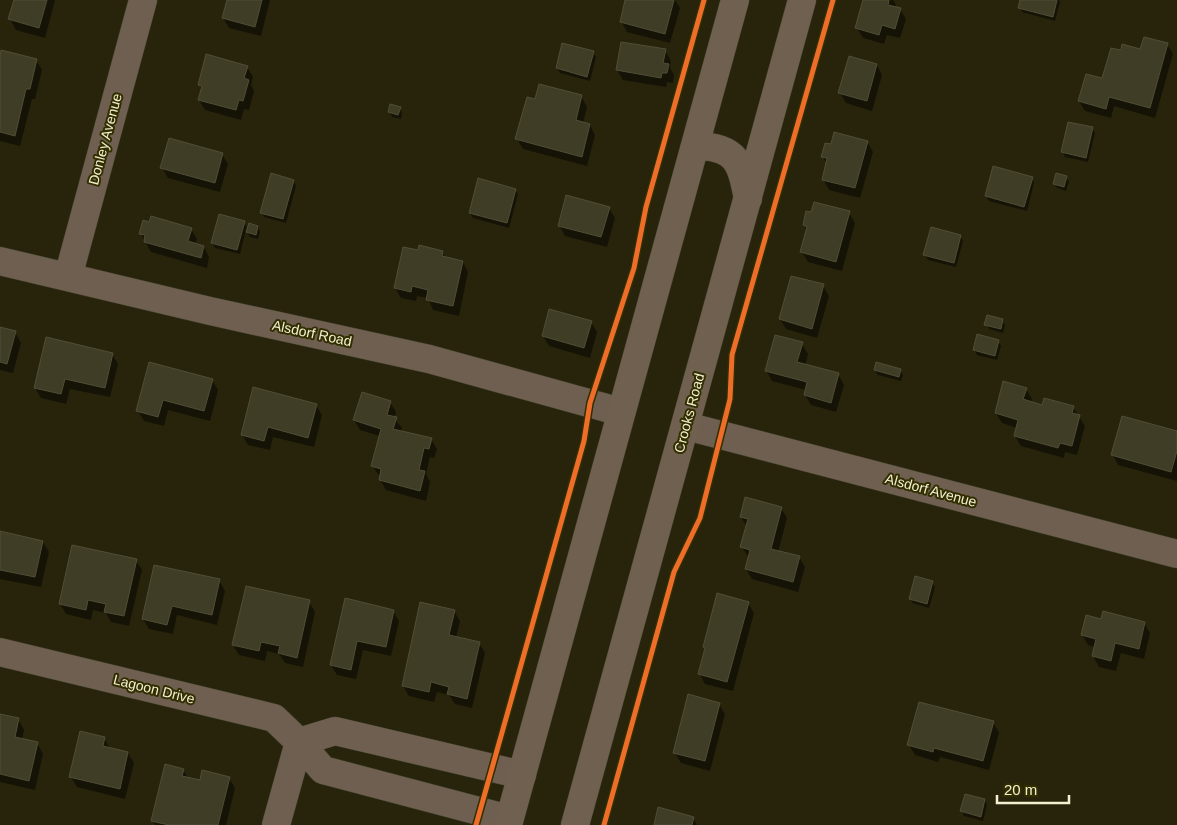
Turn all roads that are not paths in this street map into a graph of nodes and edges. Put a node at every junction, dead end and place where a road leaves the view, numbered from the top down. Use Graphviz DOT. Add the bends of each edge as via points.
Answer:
graph roads {
  1 [pos="143,0"];
  2 [pos="735,0"];
  3 [pos="802,0"];
  4 [pos="695,146"];
  5 [pos="748,199"];
  6 [pos="0,262"];
  7 [pos="68,277"];
  8 [pos="621,412"];
  9 [pos="686,426"];
  10 [pos="1177,554"];
  11 [pos="0,652"];
  12 [pos="299,742"];
  13 [pos="522,775"];
  14 [pos="508,822"];
  15 [pos="276,825"];
  16 [pos="575,825"];
  1 -- 7 [label="street, Donley Avenue"];
  2 -- 4 [label="main road"];
  3 -- 5 [label="main road, Crooks Road"];
  4 -- 5 [label="main road" via="720,148 732,156 742,169"];
  4 -- 8 [label="main road"];
  5 -- 9 [label="main road, Crooks Road"];
  6 -- 7 [label="street, Alsdorf Road"];
  7 -- 8 [label="street, Alsdorf Road" via="428,359"];
  8 -- 13 [label="main road"];
  9 -- 10 [label="street, Alsdorf Avenue"];
  9 -- 16 [label="main road, Crooks Road"];
  11 -- 12 [label="street, Lagoon Drive" via="274,718"];
  12 -- 13 [label="street" via="335,730"];
  12 -- 14 [label="street, Lagoon Drive" via="323,770"];
  12 -- 15 [label="street"];
  13 -- 14 [label="main road"];
}
